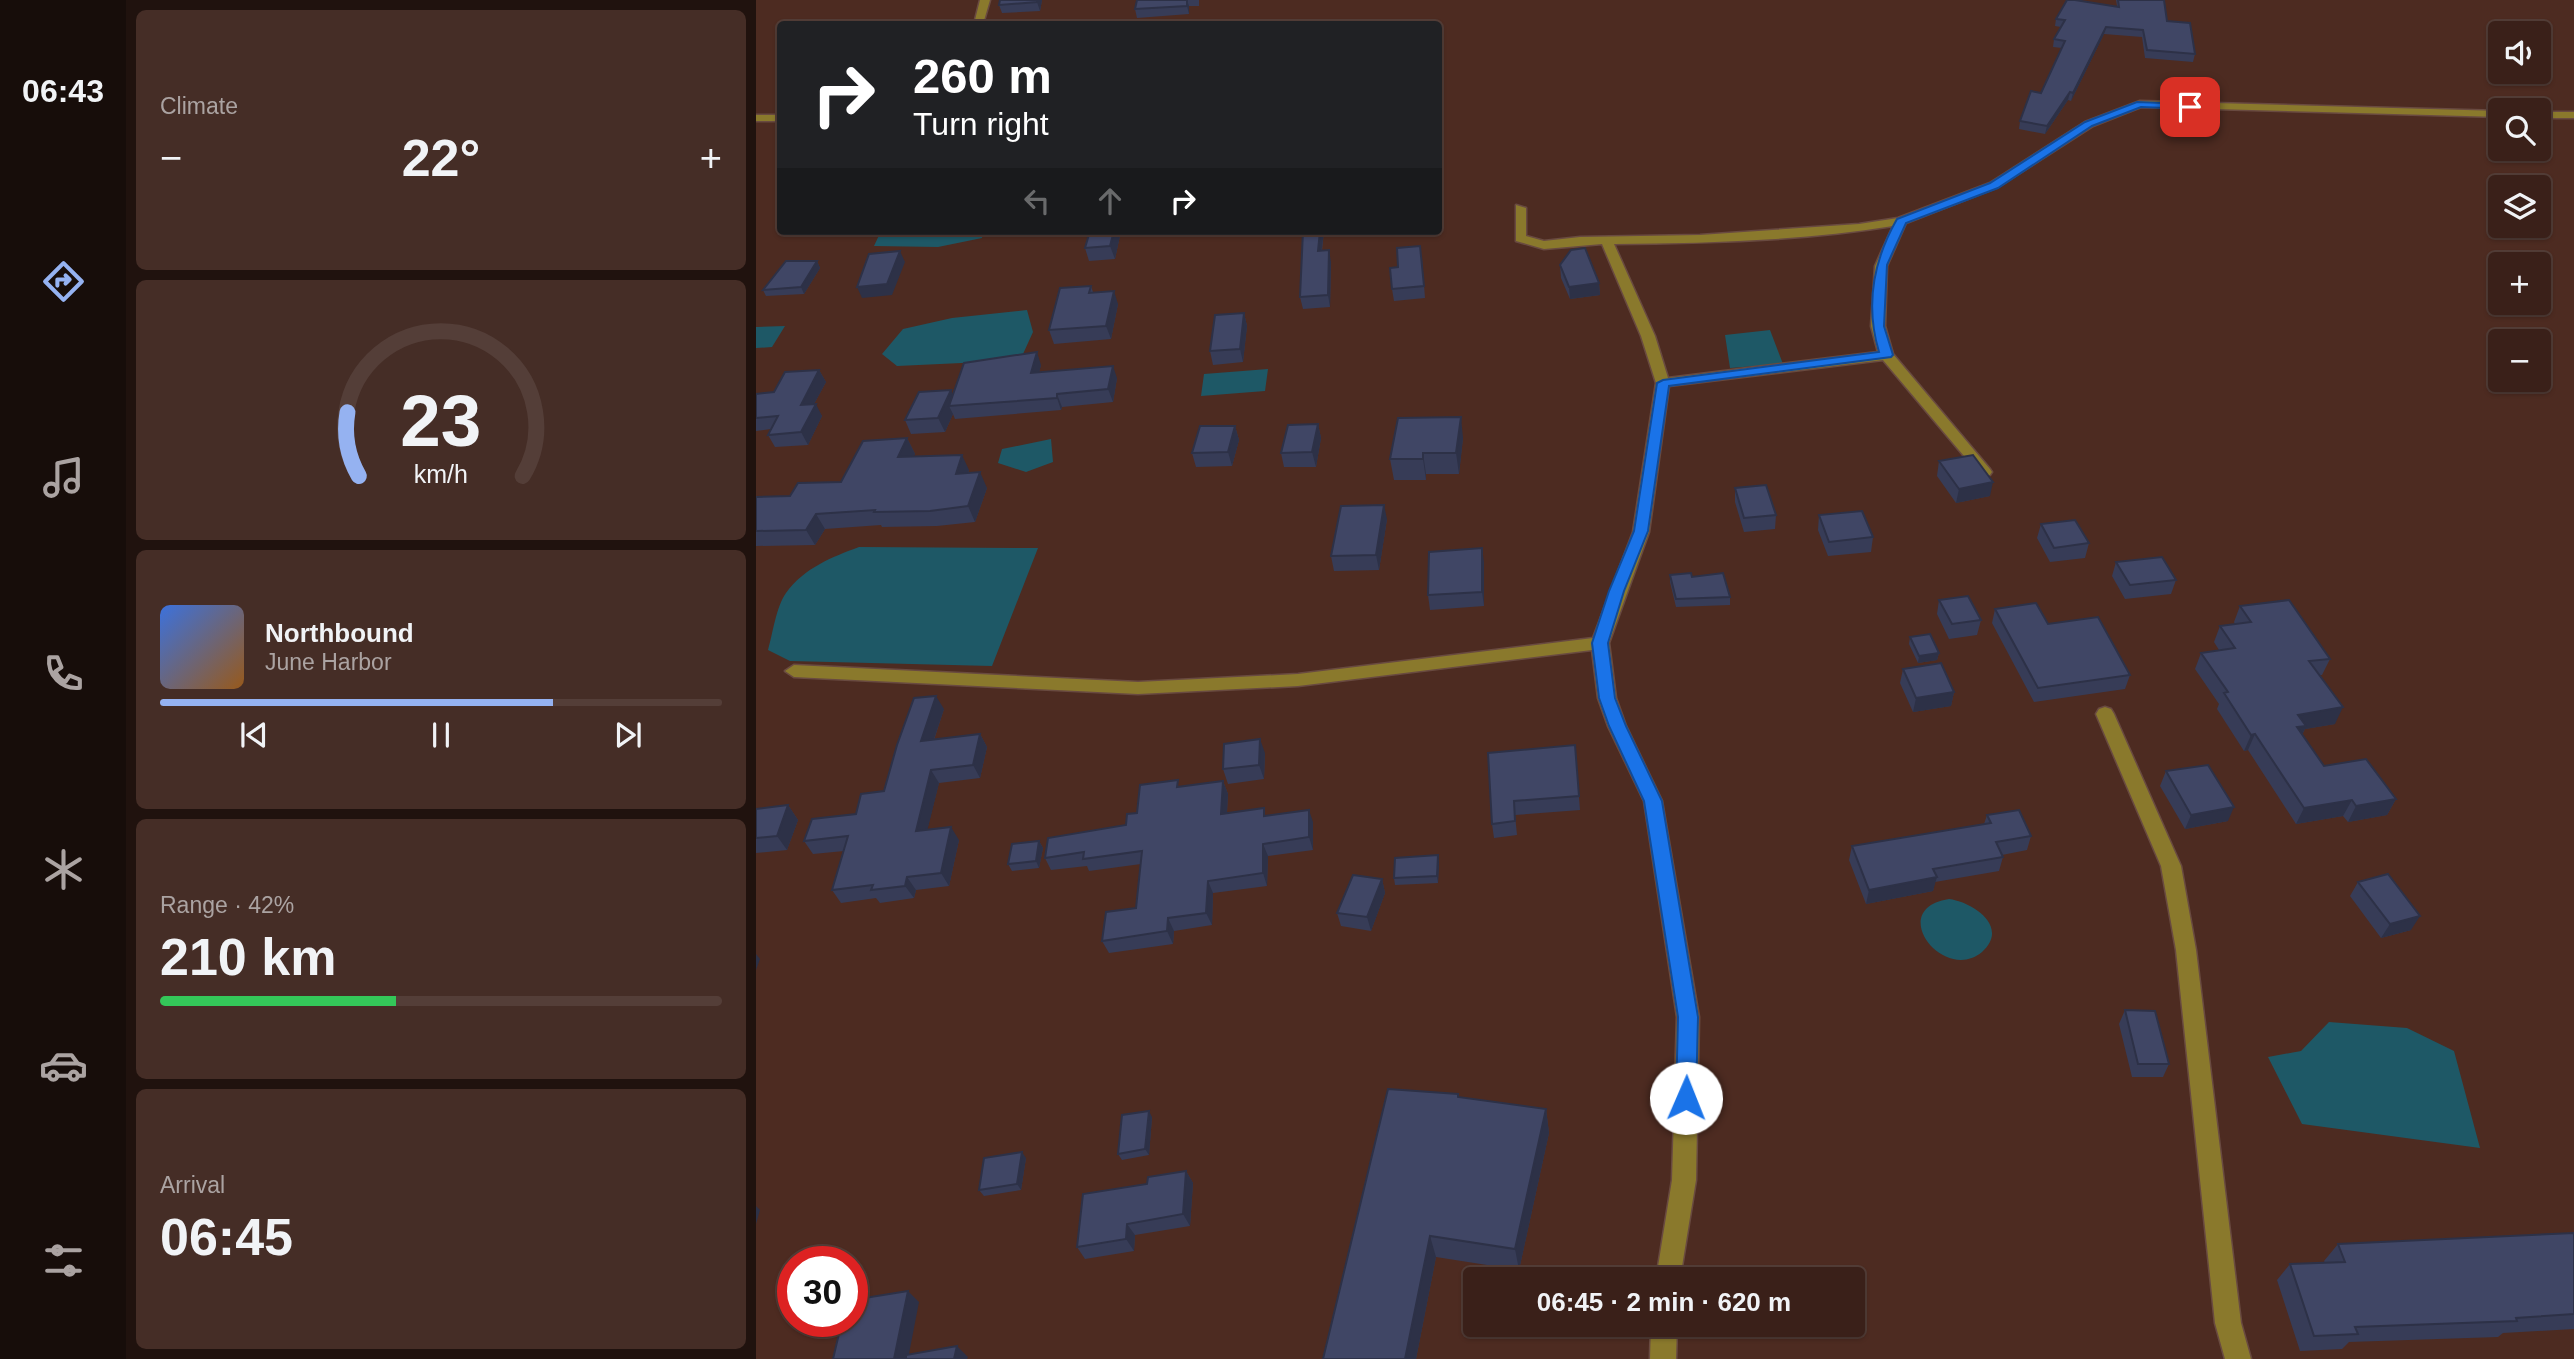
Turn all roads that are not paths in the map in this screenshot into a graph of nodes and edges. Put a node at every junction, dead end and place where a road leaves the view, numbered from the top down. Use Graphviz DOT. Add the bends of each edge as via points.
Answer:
graph roads {
  1 [pos="985,0"];
  2 [pos="979,21"];
  3 [pos="2488,114"];
  4 [pos="2551,115"];
  5 [pos="2574,115"];
  6 [pos="756,118"];
  7 [pos="777,118"];
  8 [pos="1520,208"];
  9 [pos="1901,221"];
  10 [pos="1607,242"];
  11 [pos="1886,355"];
  12 [pos="1663,383"];
  13 [pos="1987,475"];
  14 [pos="1600,643"];
  15 [pos="794,671"];
  16 [pos="2105,714"];
  17 [pos="1670,1267"];
  18 [pos="1664,1337"];
  19 [pos="1663,1359"];
  20 [pos="2238,1359"];
  1 -- 2 [label="street"];
  3 -- 9 [label="street" via="2140,104 2089,124 1994,185"];
  4 -- 5 [label="street"];
  6 -- 7 [label="street"];
  8 -- 10 [label="street" via="1520,238 1544,244"];
  9 -- 10 [label="street" via="1859,228"];
  9 -- 11 [label="street" via="1881,265 1878,326"];
  10 -- 12 [label="street"];
  11 -- 12 [label="street"];
  11 -- 13 [label="street"];
  12 -- 14 [label="street" via="1641,531"];
  14 -- 15 [label="street" via="1298,680 1138,688"];
  14 -- 17 [label="street" via="1607,698 1653,801 1688,1017 1684,1180"];
  16 -- 20 [label="street" via="2171,866 2186,950 2228,1322"];
  18 -- 19 [label="street"];
}
